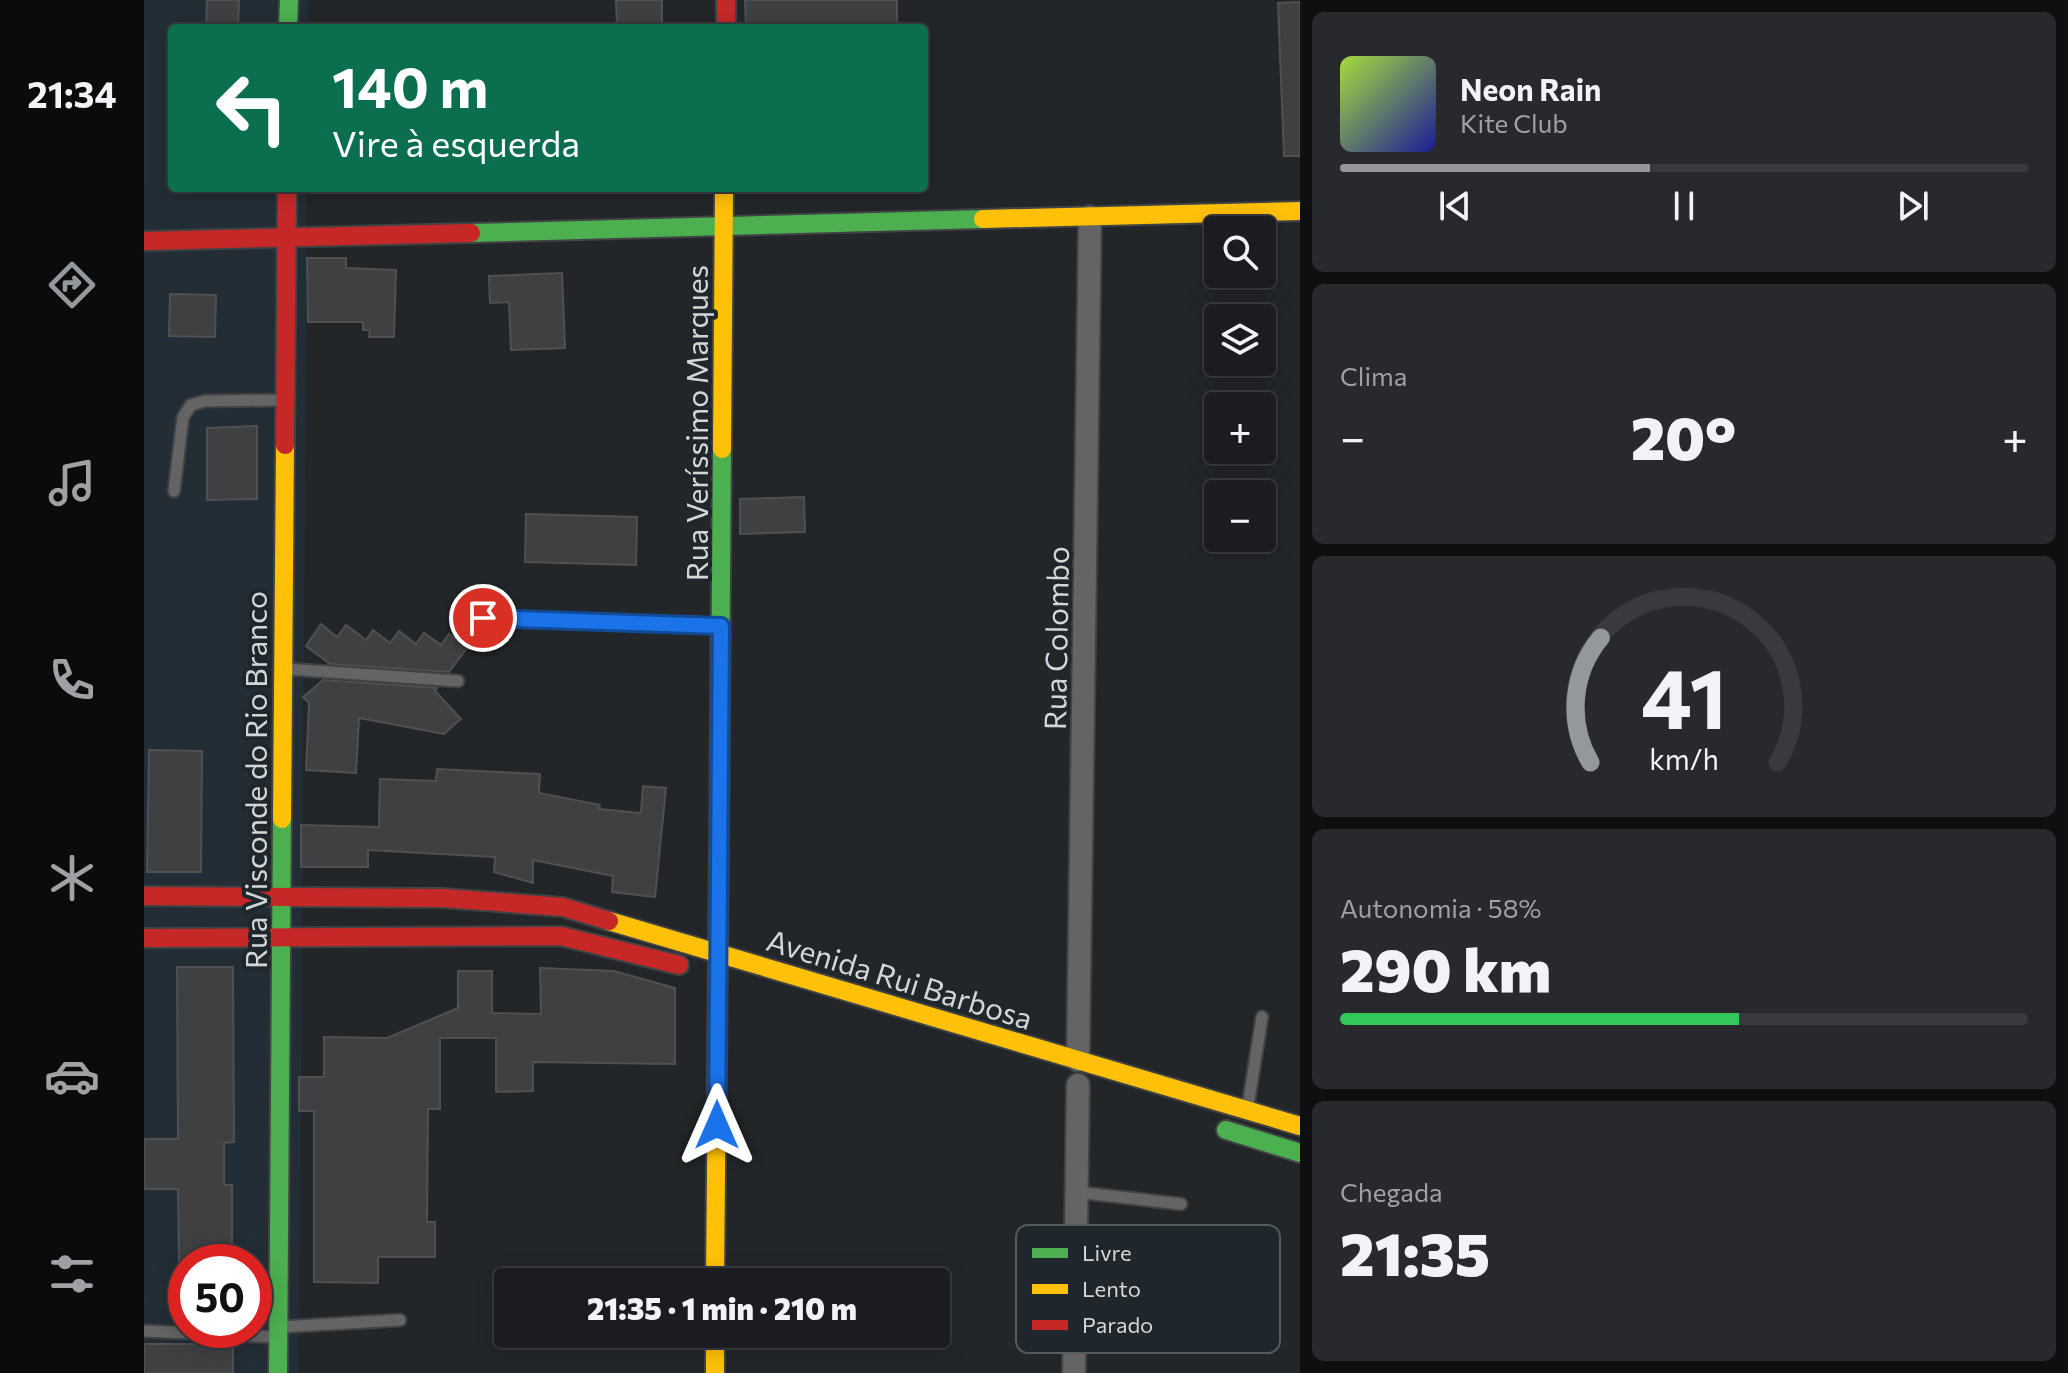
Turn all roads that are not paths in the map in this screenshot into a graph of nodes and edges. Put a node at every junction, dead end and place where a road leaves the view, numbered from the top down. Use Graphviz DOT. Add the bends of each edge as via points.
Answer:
graph roads {
  1 [pos="289,0"];
  2 [pos="726,0"];
  3 [pos="288,24"];
  4 [pos="726,24"];
  5 [pos="287,192"];
  6 [pos="724,192"];
  7 [pos="1300,211"];
  8 [pos="1090,217"];
  9 [pos="724,226"];
  10 [pos="287,238"];
  11 [pos="144,241"];
  12 [pos="285,400"];
  13 [pos="174,491"];
  14 [pos="483,618"];
  15 [pos="721,626"];
  16 [pos="283,669"];
  17 [pos="458,681"];
  18 [pos="144,896"];
  19 [pos="282,897"];
  20 [pos="144,938"];
  21 [pos="281,939"];
  22 [pos="718,953"];
  23 [pos="712,974"];
  24 [pos="1262,1017"];
  25 [pos="1078,1060"];
  26 [pos="1078,1085"];
  27 [pos="1247,1110"];
  28 [pos="1211,1126"];
  29 [pos="1300,1126"];
  30 [pos="1300,1153"];
  31 [pos="1076,1192"];
  32 [pos="1181,1204"];
  33 [pos="1076,1225"];
  34 [pos="715,1268"];
  35 [pos="400,1320"];
  36 [pos="144,1331"];
  37 [pos="278,1332"];
  38 [pos="715,1348"];
  39 [pos="1074,1353"];
  40 [pos="278,1373"];
  41 [pos="715,1373"];
  42 [pos="1074,1373"];
  1 -- 3 [label="main road"];
  2 -- 4 [label="main road"];
  5 -- 10 [label="main road, Rua Visconde do Rio Branco"];
  6 -- 9 [label="main road, Rua Veríssimo Marques"];
  7 -- 8 [label="main road"];
  8 -- 9 [label="main road"];
  8 -- 25 [label="street, Rua Colombo"];
  9 -- 10 [label="main road"];
  9 -- 15 [label="main road, Rua Veríssimo Marques"];
  10 -- 11 [label="main road"];
  10 -- 12 [label="main road, Rua Visconde do Rio Branco"];
  12 -- 13 [label="lane" via="191,405 183,417"];
  12 -- 16 [label="main road, Rua Visconde do Rio Branco"];
  14 -- 15 [label="lane"];
  15 -- 22 [label="main road, Rua Veríssimo Marques"];
  16 -- 17 [label="lane"];
  16 -- 19 [label="main road, Rua Visconde do Rio Branco"];
  18 -- 19 [label="main road, Avenida Rui Barbosa"];
  19 -- 21 [label="main road, Rua Visconde do Rio Branco"];
  19 -- 22 [label="main road, Avenida Rui Barbosa" via="443,898 563,907"];
  20 -- 21 [label="main road"];
  21 -- 23 [label="main road" via="561,936"];
  21 -- 37 [label="main road, Rua Visconde do Rio Branco"];
  22 -- 23 [label="main road, Rua Veríssimo Marques"];
  22 -- 25 [label="main road, Avenida Rui Barbosa"];
  23 -- 34 [label="main road, Rua Veríssimo Marques"];
  24 -- 27 [label="lane"];
  25 -- 27 [label="main road, Avenida Rui Barbosa"];
  26 -- 31 [label="street"];
  27 -- 29 [label="main road, Avenida Rui Barbosa"];
  28 -- 30 [label="main road"];
  31 -- 32 [label="lane"];
  31 -- 33 [label="street"];
  35 -- 37 [label="lane"];
  36 -- 37 [label="lane"];
  37 -- 40 [label="main road, Rua Visconde do Rio Branco"];
  38 -- 41 [label="main road"];
  39 -- 42 [label="street"];
}
